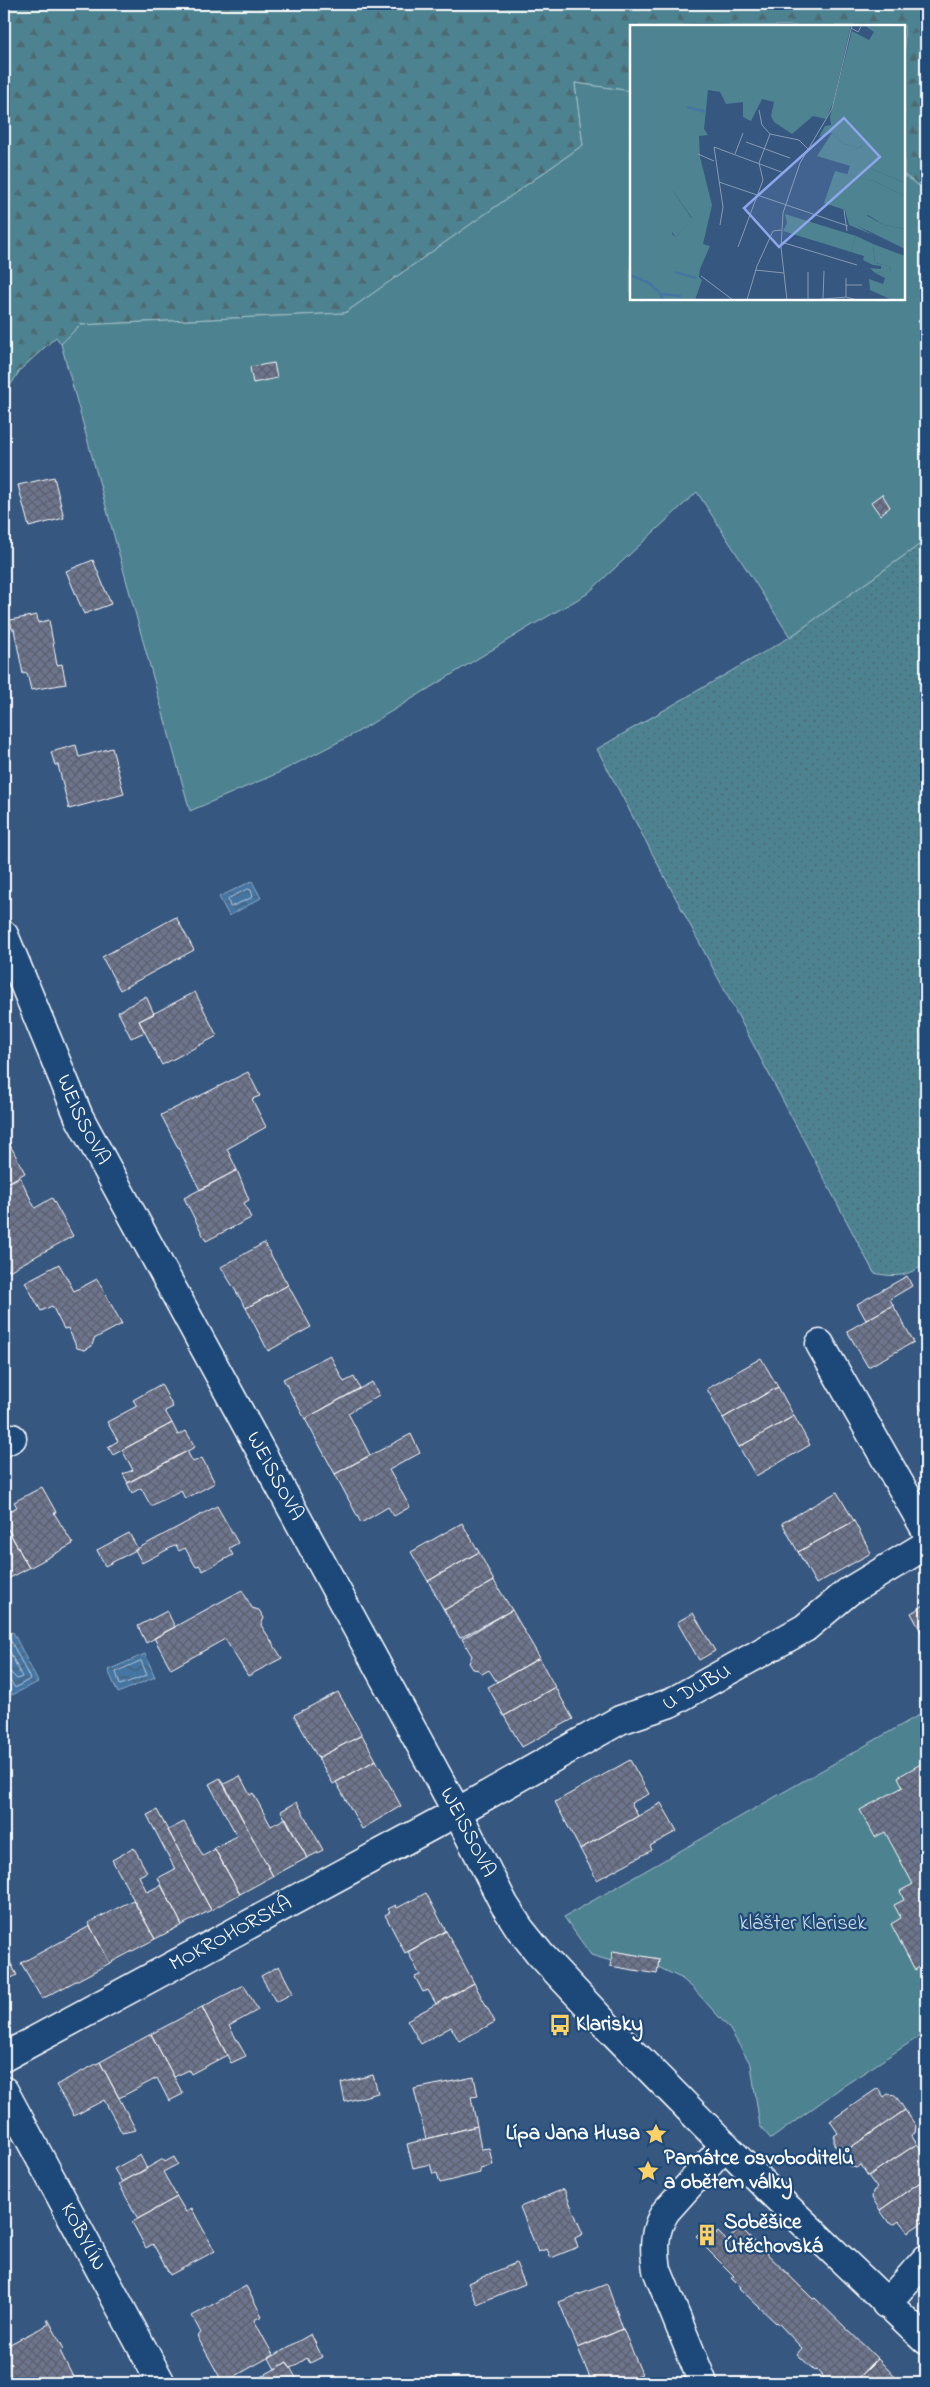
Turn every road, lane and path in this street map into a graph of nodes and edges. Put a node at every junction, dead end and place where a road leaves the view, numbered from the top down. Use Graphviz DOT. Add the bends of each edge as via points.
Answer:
graph roads {
  1 [pos="4,935"];
  2 [pos="820,1344"];
  3 [pos="926,1530"];
  4 [pos="926,1545"];
  5 [pos="457,1812"];
  6 [pos="4,2057"];
  7 [pos="4,2091"];
  8 [pos="725,2145"];
  9 [pos="926,2259"];
  10 [pos="886,2304"];
  11 [pos="926,2340"];
  12 [pos="161,2383"];
  13 [pos="702,2383"];
  1 -- 5 [label="street, WEISSOVA" via="79,1117"];
  2 -- 3 [label="street"];
  4 -- 5 [label="street, U DUBU" via="848,1592 805,1628 670,1704 620,1720"];
  5 -- 6 [label="street, MOKROHORSKÁ"];
  5 -- 8 [label="street, WEISSOVA" via="520,1929 582,1999"];
  7 -- 12 [label="street, KOBYLÍN"];
  8 -- 10 [label="street, WEISSOVA"];
  8 -- 13 [label="street" via="666,2211 655,2237 657,2270"];
  9 -- 10 [label="street"];
  10 -- 11 [label="street, WEISSOVA"];
}
